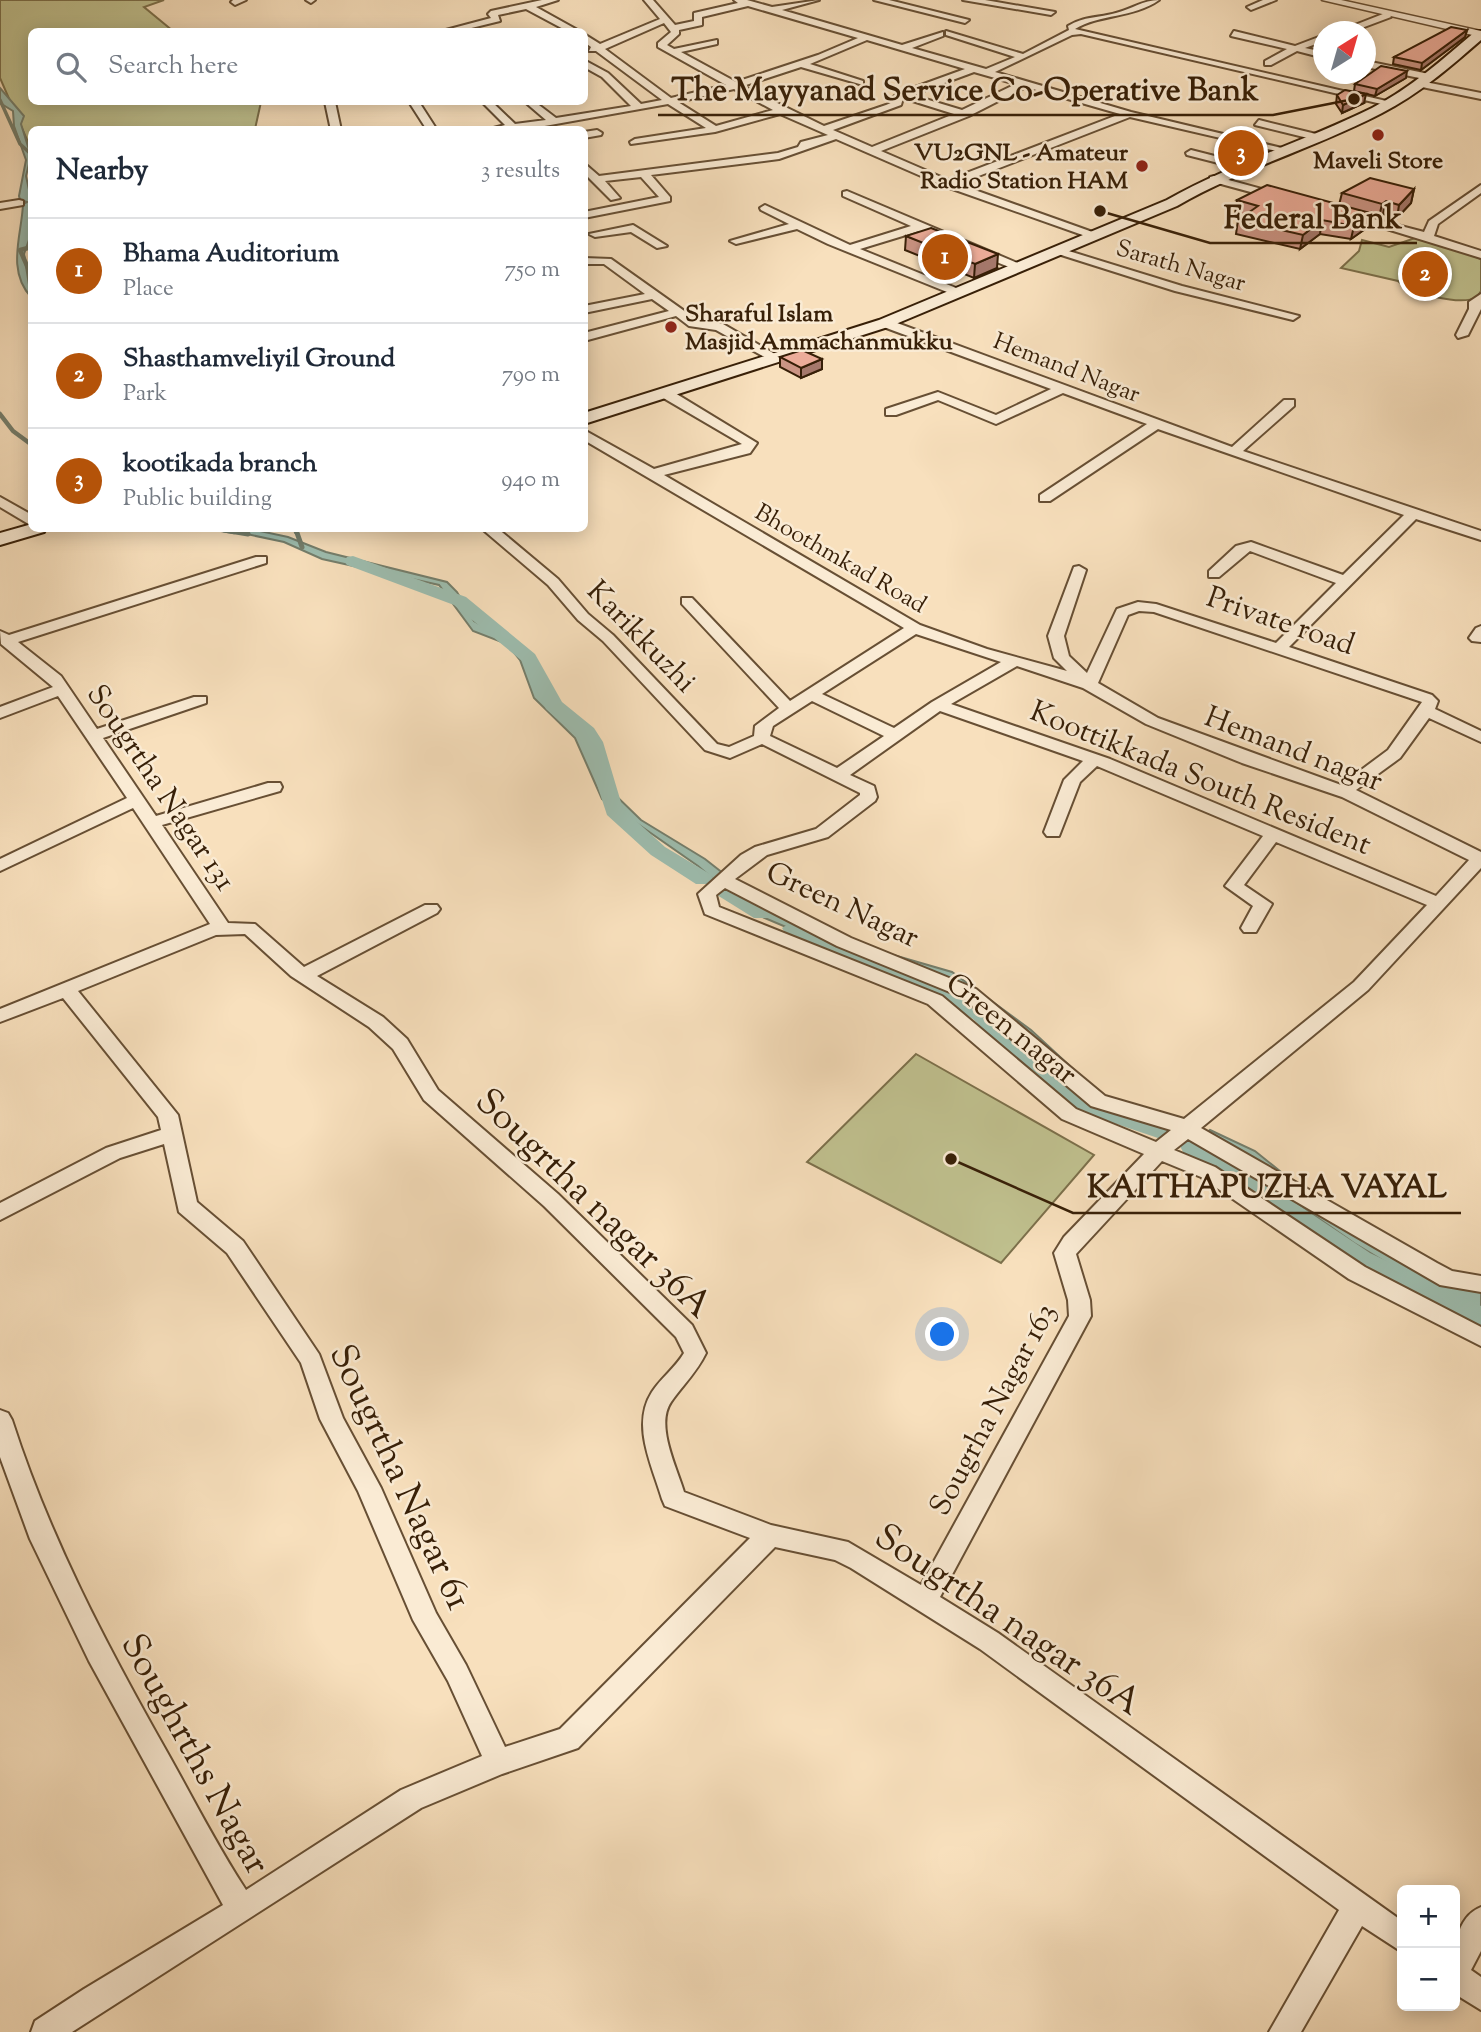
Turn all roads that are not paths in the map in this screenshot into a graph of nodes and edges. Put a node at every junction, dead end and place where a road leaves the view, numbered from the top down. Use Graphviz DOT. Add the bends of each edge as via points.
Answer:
graph roads {
  1 [pos="517,0"];
  2 [pos="554,0"];
  3 [pos="648,0"];
  4 [pos="815,0"];
  5 [pos="878,0"];
  6 [pos="938,0"];
  7 [pos="967,0"];
  8 [pos="1155,0"];
  9 [pos="1272,0"];
  10 [pos="1327,0"];
  11 [pos="743,2"];
  12 [pos="531,7"];
  13 [pos="1251,7"];
  14 [pos="922,9"];
  15 [pos="770,10"];
  16 [pos="1051,12"];
  17 [pos="1388,15"];
  18 [pos="965,20"];
  19 [pos="1371,21"];
  20 [pos="670,24"];
  21 [pos="459,28"];
  22 [pos="570,28"];
  23 [pos="1071,32"];
  24 [pos="1234,34"];
  25 [pos="1481,34"];
  26 [pos="865,38"];
  27 [pos="588,40"];
  28 [pos="714,42"];
  29 [pos="1313,42"];
  30 [pos="598,47"];
  31 [pos="1294,48"];
  32 [pos="588,49"];
  33 [pos="900,49"];
  34 [pos="673,52"];
  35 [pos="1313,52"];
  36 [pos="1024,57"];
  37 [pos="1268,63"];
  38 [pos="588,65"];
  39 [pos="803,65"];
  40 [pos="1376,67"];
  41 [pos="971,70"];
  42 [pos="983,74"];
  43 [pos="1424,81"];
  44 [pos="860,83"];
  45 [pos="1024,84"];
  46 [pos="732,86"];
  47 [pos="902,95"];
  48 [pos="1312,96"];
  49 [pos="1481,96"];
  50 [pos="667,100"];
  51 [pos="970,101"];
  52 [pos="331,105"];
  53 [pos="416,105"];
  54 [pos="490,105"];
  55 [pos="533,105"];
  56 [pos="983,105"];
  57 [pos="637,106"];
  58 [pos="1384,106"];
  59 [pos="781,111"];
  60 [pos="966,114"];
  61 [pos="1129,114"];
  62 [pos="1259,123"];
  63 [pos="552,124"];
  64 [pos="334,126"];
  65 [pos="429,126"];
  66 [pos="511,126"];
  67 [pos="525,126"];
  68 [pos="715,129"];
  69 [pos="827,129"];
  70 [pos="597,133"];
  71 [pos="588,134"];
  72 [pos="840,135"];
  73 [pos="1312,136"];
  74 [pos="635,142"];
  75 [pos="1281,149"];
  76 [pos="873,150"];
  77 [pos="1191,153"];
  78 [pos="1242,166"];
  79 [pos="588,170"];
  80 [pos="643,173"];
  81 [pos="1214,178"];
  82 [pos="598,179"];
  83 [pos="948,184"];
  84 [pos="1480,190"];
  85 [pos="847,194"];
  86 [pos="615,198"];
  87 [pos="1292,201"];
  88 [pos="19,203"];
  89 [pos="0,206"];
  90 [pos="765,208"];
  91 [pos="1328,210"];
  92 [pos="588,214"];
  93 [pos="799,225"];
  94 [pos="922,227"];
  95 [pos="590,235"];
  96 [pos="1094,236"];
  97 [pos="1424,236"];
  98 [pos="736,241"];
  99 [pos="661,246"];
  100 [pos="850,249"];
  101 [pos="1059,251"];
  102 [pos="1481,255"];
  103 [pos="588,261"];
  104 [pos="1018,267"];
  105 [pos="957,292"];
  106 [pos="654,295"];
  107 [pos="1481,298"];
  108 [pos="588,309"];
  109 [pos="678,312"];
  110 [pos="1293,316"];
  111 [pos="885,323"];
  112 [pos="1462,335"];
  113 [pos="588,336"];
  114 [pos="774,357"];
  115 [pos="1061,389"];
  116 [pos="666,393"];
  117 [pos="1289,403"];
  118 [pos="891,412"];
  119 [pos="588,418"];
  120 [pos="1155,425"];
  121 [pos="588,436"];
  122 [pos="1233,453"];
  123 [pos="655,473"];
  124 [pos="1045,498"];
  125 [pos="0,501"];
  126 [pos="1412,515"];
  127 [pos="28,519"];
  128 [pos="28,531"];
  129 [pos="493,532"];
  130 [pos="1481,536"];
  131 [pos="0,539"];
  132 [pos="261,559"];
  133 [pos="1079,570"];
  134 [pos="1213,574"];
  135 [pos="1346,581"];
  136 [pos="687,601"];
  137 [pos="915,628"];
  138 [pos="3,638"];
  139 [pos="1278,649"];
  140 [pos="1015,660"];
  141 [pos="1090,685"];
  142 [pos="62,689"];
  143 [pos="811,695"];
  144 [pos="200,700"];
  145 [pos="939,705"];
  146 [pos="788,709"];
  147 [pos="1426,711"];
  148 [pos="0,713"];
  149 [pos="94,735"];
  150 [pos="895,735"];
  151 [pos="1481,737"];
  152 [pos="762,738"];
  153 [pos="1094,760"];
  154 [pos="840,774"];
  155 [pos="274,787"];
  156 [pos="1344,792"];
  157 [pos="135,801"];
  158 [pos="150,823"];
  159 [pos="1053,832"];
  160 [pos="1273,834"];
  161 [pos="1480,859"];
  162 [pos="0,866"];
  163 [pos="724,880"];
  164 [pos="1440,904"];
  165 [pos="431,909"];
  166 [pos="221,926"];
  167 [pos="1250,928"];
  168 [pos="303,975"];
  169 [pos="67,990"];
  170 [pos="0,1016"];
  171 [pos="1187,1129"];
  172 [pos="170,1135"];
  173 [pos="1159,1151"];
  174 [pos="0,1212"];
  175 [pos="1481,1284"];
  176 [pos="1481,1337"];
  177 [pos="0,1420"];
  178 [pos="770,1535"];
  179 [pos="925,1601"];
  180 [pos="498,1762"];
  181 [pos="1358,1905"];
  182 [pos="242,1909"];
  183 [pos="1481,1921"];
  184 [pos="1397,1934"];
  185 [pos="1460,1961"];
  186 [pos="1460,1980"];
  187 [pos="1481,1995"];
  188 [pos="46,2032"];
  189 [pos="1284,2032"];
  1 -- 12 [label="street"];
  2 -- 12 [label="street"];
  3 -- 20 [label="street"];
  4 -- 15 [label="street"];
  5 -- 14 [label="street"];
  6 -- 14 [label="street"];
  7 -- 16 [label="street"];
  8 -- 23 [label="street" via="1119,15 1082,21 1073,25"];
  9 -- 13 [label="street"];
  10 -- 17 [label="street"];
  11 -- 15 [label="street"];
  11 -- 20 [label="street" via="697,16 699,23"];
  12 -- 21 [label="street" via="494,13 497,19"];
  12 -- 22 [label="street"];
  14 -- 18 [label="street"];
  15 -- 26 [label="street"];
  17 -- 19 [label="street"];
  17 -- 25 [label="street"];
  20 -- 30 [label="street"];
  20 -- 34 [label="street" via="674,37 661,44"];
  23 -- 36 [label="street"];
  23 -- 58 [label="street" via="1126,41"];
  24 -- 31 [label="street"];
  25 -- 43 [label="main road"];
  26 -- 33 [label="street"];
  26 -- 39 [label="street"];
  27 -- 30 [label="street"];
  28 -- 34 [label="street"];
  29 -- 31 [label="street"];
  30 -- 32 [label="street"];
  30 -- 50 [label="street"];
  31 -- 35 [label="street"];
  31 -- 37 [label="street"];
  33 -- 36 [label="street" via="944,34"];
  33 -- 41 [label="street"];
  34 -- 46 [label="street"];
  36 -- 42 [label="street"];
  38 -- 57 [label="street"];
  39 -- 44 [label="street"];
  39 -- 46 [label="street"];
  40 -- 43 [label="street"];
  41 -- 42 [label="street"];
  41 -- 47 [label="street"];
  42 -- 45 [label="street"];
  43 -- 49 [label="street"];
  43 -- 58 [label="main road"];
  45 -- 56 [label="street"];
  45 -- 61 [label="street"];
  46 -- 50 [label="street"];
  46 -- 59 [label="street"];
  47 -- 60 [label="street"];
  47 -- 69 [label="street" via="898,103"];
  48 -- 58 [label="street"];
  50 -- 57 [label="street"];
  50 -- 68 [label="street"];
  51 -- 56 [label="street"];
  52 -- 64 [label="street"];
  53 -- 65 [label="street"];
  54 -- 66 [label="street"];
  55 -- 63 [label="street"];
  56 -- 60 [label="street"];
  57 -- 63 [label="street"];
  58 -- 73 [label="main road"];
  59 -- 68 [label="street"];
  59 -- 69 [label="street"];
  60 -- 76 [label="street"];
  61 -- 75 [label="street"];
  61 -- 83 [label="street"];
  62 -- 73 [label="street"];
  63 -- 67 [label="street"];
  68 -- 74 [label="street"];
  69 -- 72 [label="street"];
  70 -- 71 [label="street"];
  72 -- 76 [label="street"];
  72 -- 80 [label="street" via="779,156"];
  73 -- 75 [label="main road"];
  75 -- 78 [label="main road"];
  76 -- 83 [label="street"];
  77 -- 78 [label="street"];
  78 -- 81 [label="main road"];
  79 -- 82 [label="street"];
  80 -- 82 [label="street"];
  80 -- 92 [label="street" via="666,200"];
  81 -- 87 [label="street"];
  81 -- 96 [label="main road" via="1171,203"];
  82 -- 86 [label="street"];
  83 -- 96 [label="street"];
  84 -- 97 [label="street" via="1433,223 1430,234"];
  85 -- 94 [label="street"];
  88 -- 89 [label="street"];
  90 -- 93 [label="street"];
  91 -- 97 [label="street"];
  93 -- 98 [label="street"];
  93 -- 100 [label="street"];
  94 -- 100 [label="street"];
  94 -- 104 [label="street"];
  95 -- 99 [label="street" via="633,228"];
  96 -- 101 [label="main road"];
  97 -- 102 [label="street"];
  100 -- 105 [label="street"];
  101 -- 104 [label="main road"];
  101 -- 110 [label="street, Sarath Nagar" via="1179,289"];
  103 -- 106 [label="street" via="607,261"];
  104 -- 105 [label="main road"];
  105 -- 111 [label="main road"];
  106 -- 108 [label="street"];
  106 -- 109 [label="street"];
  107 -- 112 [label="street" via="1476,300"];
  109 -- 113 [label="street"];
  109 -- 114 [label="street" via="693,323 719,327"];
  111 -- 114 [label="main road"];
  111 -- 115 [label="street, Hemand Nagar"];
  114 -- 116 [label="main road"];
  115 -- 118 [label="street" via="996,420 938,396"];
  115 -- 120 [label="street, Hemand Nagar"];
  116 -- 119 [label="main road"];
  116 -- 123 [label="street" via="750,443 745,450"];
  117 -- 122 [label="street"];
  120 -- 122 [label="street, Hemand Nagar"];
  120 -- 124 [label="street"];
  121 -- 123 [label="street, Bhoothmkad Road"];
  122 -- 126 [label="street, Hemand Nagar"];
  123 -- 137 [label="street, Bhoothmkad Road"];
  125 -- 127 [label="street"];
  126 -- 130 [label="street, Hemand Nagar"];
  126 -- 135 [label="street"];
  128 -- 131 [label="main road"];
  129 -- 152 [label="street, Karikkuzhi" via="553,582 712,747 730,753"];
  132 -- 138 [label="street"];
  133 -- 141 [label="street" via="1056,636 1062,659"];
  134 -- 135 [label="street" via="1241,549 1251,546"];
  135 -- 139 [label="street"];
  136 -- 146 [label="street"];
  137 -- 140 [label="street, Bhoothmkad Road"];
  137 -- 143 [label="street"];
  138 -- 142 [label="street, Sougrtha Nagar 131"];
  139 -- 141 [label="street, Private road" via="1156,607 1127,608 1118,616"];
  139 -- 147 [label="street, Private road" via="1426,698 1430,701"];
  140 -- 141 [label="street, Bhoothmkad Road"];
  140 -- 145 [label="street"];
  141 -- 156 [label="street, Hemand nagar" via="1184,735"];
  142 -- 148 [label="street"];
  142 -- 149 [label="street, Sougrtha Nagar 131"];
  143 -- 146 [label="street"];
  143 -- 150 [label="street"];
  144 -- 149 [label="street"];
  145 -- 150 [label="street"];
  145 -- 153 [label="street, Koottikkada South Resident"];
  146 -- 152 [label="street" via="761,729"];
  147 -- 151 [label="street, Private road"];
  147 -- 156 [label="street" via="1394,754"];
  149 -- 157 [label="street, Sougrtha Nagar 131"];
  150 -- 154 [label="street"];
  152 -- 154 [label="street, Green nagar"];
  153 -- 159 [label="street" via="1072,780"];
  153 -- 160 [label="street, Koottikkada South Resident"];
  154 -- 163 [label="street, Green nagar" via="868,790 869,797 822,834 754,855"];
  155 -- 158 [label="street"];
  156 -- 161 [label="street, Hemand nagar"];
  157 -- 158 [label="street, Sougrtha Nagar 131"];
  157 -- 162 [label="street"];
  158 -- 166 [label="street, Sougrtha Nagar 131"];
  160 -- 164 [label="street, Koottikkada South Resident"];
  160 -- 167 [label="street" via="1234,886 1263,904"];
  161 -- 164 [label="street"];
  163 -- 171 [label="street, Green Nagar" via="844,942 969,993 1098,1101"];
  163 -- 173 [label="street, Green nagar" via="707,894 711,910 935,1000 1069,1114"];
  164 -- 171 [label="street" via="1361,986"];
  165 -- 168 [label="street"];
  166 -- 168 [label="street, Sougrtha nagar 36A" via="215,929 249,928"];
  166 -- 169 [label="street, Sougrtha Nagar 131"];
  168 -- 178 [label="street, Sougrtha nagar 36A" via="376,1022 400,1044 431,1095 551,1200 684,1331 695,1353 689,1370 657,1404 653,1421 674,1499"];
  169 -- 170 [label="street, Sougrtha Nagar 131"];
  169 -- 172 [label="street, Sougrtha Nagar 61" via="168,1115"];
  171 -- 173 [label="street"];
  171 -- 175 [label="street, Green Nagar" via="1429,1269 1448,1279"];
  172 -- 174 [label="street" via="113,1153"];
  172 -- 180 [label="street, Sougrtha Nagar 61" via="187,1206 235,1247 311,1360 332,1419"];
  173 -- 176 [label="street, Green nagar" via="1208,1172 1357,1273"];
  173 -- 179 [label="street, Sougrha Nagar 163" via="1065,1253 1082,1302 1080,1316"];
  177 -- 182 [label="street, Soughrths Nagar" via="23,1487 76,1608"];
  178 -- 179 [label="street, Sougrtha nagar 36A" via="839,1550"];
  178 -- 180 [label="street" via="569,1739"];
  179 -- 181 [label="street, Sougrtha nagar 36A" via="989,1641"];
  180 -- 182 [label="street" via="411,1799"];
  181 -- 184 [label="street, Sougrtha nagar 36A"];
  181 -- 189 [label="street"];
  182 -- 188 [label="street, Soughrths Nagar"];
  183 -- 185 [label="street"];
  186 -- 187 [label="street"];
}
